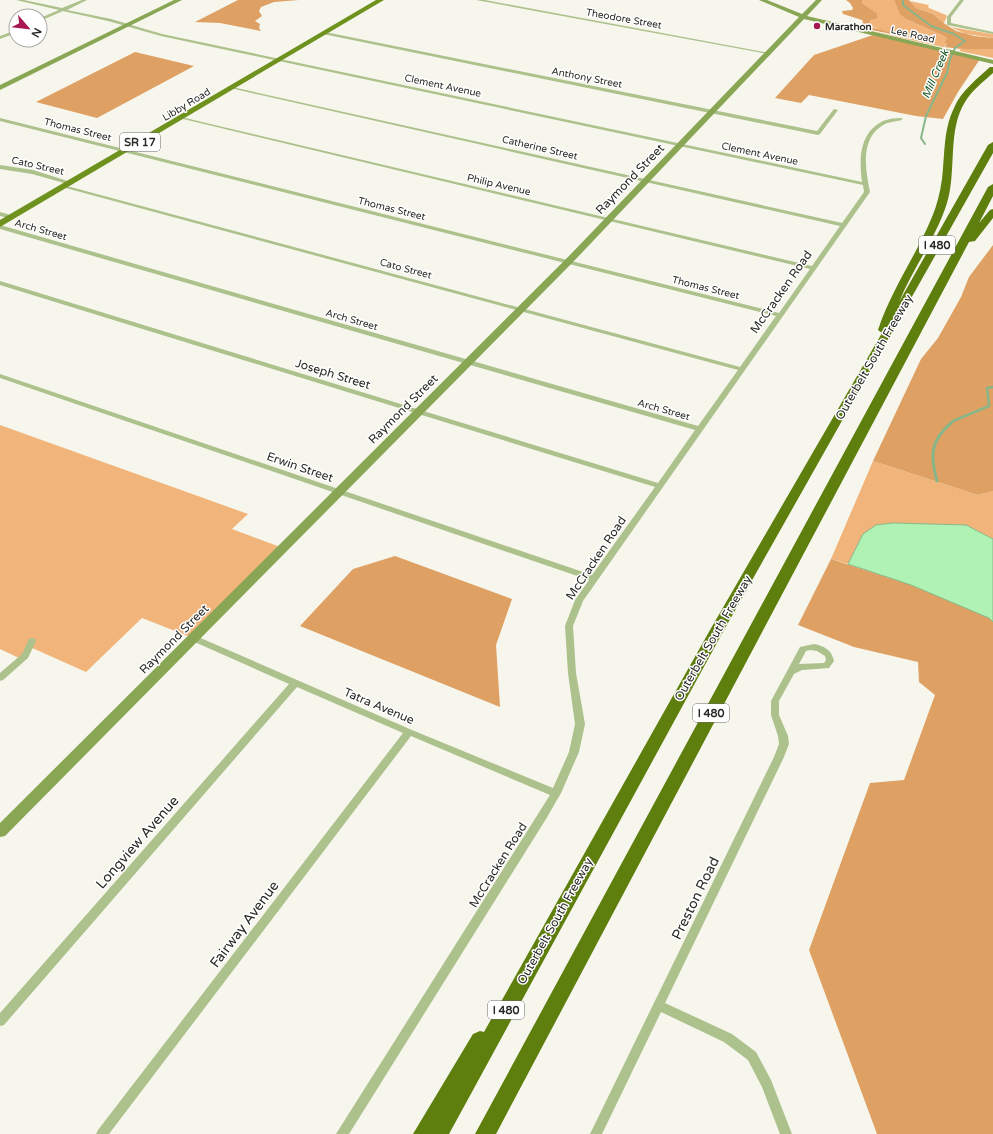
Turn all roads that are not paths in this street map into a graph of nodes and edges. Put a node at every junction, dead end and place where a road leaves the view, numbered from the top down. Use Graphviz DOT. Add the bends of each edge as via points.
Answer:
graph roads {
  1 [pos="18,0"];
  2 [pos="85,0"];
  3 [pos="179,0"];
  4 [pos="382,0"];
  5 [pos="478,0"];
  6 [pos="762,0"];
  7 [pos="819,0"];
  8 [pos="962,0"];
  9 [pos="63,10"];
  10 [pos="48,17"];
  11 [pos="803,17"];
  12 [pos="127,26"];
  13 [pos="993,32"];
  14 [pos="325,33"];
  15 [pos="768,53"];
  16 [pos="280,60"];
  17 [pos="993,62"];
  18 [pos="993,69"];
  19 [pos="0,88"];
  20 [pos="232,88"];
  21 [pos="836,110"];
  22 [pos="712,111"];
  23 [pos="181,118"];
  24 [pos="0,119"];
  25 [pos="901,119"];
  26 [pos="680,145"];
  27 [pos="993,145"];
  28 [pos="126,150"];
  29 [pos="0,167"];
  30 [pos="646,180"];
  31 [pos="865,184"];
  32 [pos="68,185"];
  33 [pos="993,187"];
  34 [pos="993,212"];
  35 [pos="0,214"];
  36 [pos="12,217"];
  37 [pos="609,219"];
  38 [pos="0,224"];
  39 [pos="843,225"];
  40 [pos="0,227"];
  41 [pos="958,252"];
  42 [pos="568,262"];
  43 [pos="813,268"];
  44 [pos="0,283"];
  45 [pos="520,309"];
  46 [pos="780,315"];
  47 [pos="881,344"];
  48 [pos="468,362"];
  49 [pos="742,369"];
  50 [pos="0,376"];
  51 [pos="419,411"];
  52 [pos="700,429"];
  53 [pos="659,486"];
  54 [pos="339,492"];
  55 [pos="594,579"];
  56 [pos="193,638"];
  57 [pos="32,641"];
  58 [pos="792,671"];
  59 [pos="0,678"];
  60 [pos="295,683"];
  61 [pos="409,732"];
  62 [pos="556,793"];
  63 [pos="0,832"];
  64 [pos="574,886"];
  65 [pos="658,1005"];
  66 [pos="0,1021"];
  67 [pos="102,1134"];
  68 [pos="342,1134"];
  69 [pos="423,1134"];
  70 [pos="438,1134"];
  71 [pos="485,1134"];
  72 [pos="596,1134"];
  73 [pos="786,1134"];
  1 -- 9 [label="street, Clement Avenue"];
  2 -- 9 [label="street"];
  3 -- 12 [label="street"];
  4 -- 14 [label="main road, Libby Road / SR 17"];
  5 -- 15 [label="street, Theodore Street"];
  6 -- 11 [label="street, Lee Road"];
  7 -- 11 [label="street, Raymond Street"];
  8 -- 13 [label="street" via="949,17 949,24"];
  9 -- 10 [label="street"];
  9 -- 12 [label="street, Clement Avenue"];
  11 -- 15 [label="street, Raymond Street"];
  11 -- 17 [label="street, Lee Road"];
  12 -- 16 [label="street, Clement Avenue"];
  12 -- 19 [label="street"];
  14 -- 16 [label="main road, Libby Road / SR 17"];
  14 -- 22 [label="street, Anthony Street"];
  15 -- 22 [label="street, Raymond Street"];
  16 -- 20 [label="main road, Libby Road / SR 17"];
  16 -- 26 [label="street, Clement Avenue"];
  18 -- 47 [label="highway" via="969,91 957,111 942,204 889,311"];
  20 -- 23 [label="main road, Libby Road / SR 17"];
  20 -- 30 [label="street, Catherine Street"];
  21 -- 22 [label="street, Anthony Street" via="818,133"];
  22 -- 26 [label="street, Raymond Street"];
  23 -- 28 [label="main road, Libby Road / SR 17"];
  23 -- 37 [label="street, Philip Avenue"];
  24 -- 28 [label="street, Thomas Street"];
  25 -- 31 [label="street, McCracken Road" via="884,122 867,138 864,147"];
  26 -- 30 [label="street, Raymond Street"];
  26 -- 31 [label="street, Clement Avenue"];
  27 -- 47 [label="highway, Outerbelt South Freeway / I 480"];
  28 -- 32 [label="main road, Libby Road / SR 17"];
  28 -- 42 [label="street, Thomas Street"];
  29 -- 32 [label="street, Cato Street" via="34,172"];
  30 -- 37 [label="street, Raymond Street"];
  30 -- 39 [label="street, Catherine Street"];
  31 -- 39 [label="street, McCracken Road" via="867,192"];
  32 -- 36 [label="main road, Libby Road / SR 17"];
  32 -- 45 [label="street, Cato Street"];
  33 -- 41 [label="highway, Outerbelt South Freeway / I 480"];
  34 -- 41 [label="highway" via="982,228"];
  35 -- 36 [label="street, Arch Street"];
  36 -- 38 [label="main road, Libby Road / SR 17"];
  37 -- 42 [label="street, Raymond Street"];
  37 -- 43 [label="street, Philip Avenue"];
  39 -- 43 [label="street, McCracken Road"];
  40 -- 48 [label="street, Arch Street"];
  41 -- 71 [label="highway, Outerbelt South Freeway / I 480"];
  42 -- 45 [label="street, Raymond Street"];
  42 -- 46 [label="street, Thomas Street"];
  43 -- 46 [label="street, McCracken Road"];
  44 -- 51 [label="street, Joseph Street"];
  45 -- 48 [label="street, Raymond Street"];
  45 -- 49 [label="street, Cato Street"];
  46 -- 49 [label="street, McCracken Road"];
  47 -- 64 [label="highway, Outerbelt South Freeway / I 480"];
  48 -- 51 [label="street, Raymond Street"];
  48 -- 52 [label="street, Arch Street"];
  49 -- 52 [label="street, McCracken Road"];
  50 -- 54 [label="street, Erwin Street"];
  51 -- 53 [label="street, Joseph Street"];
  51 -- 54 [label="street, Raymond Street"];
  52 -- 53 [label="street, McCracken Road"];
  53 -- 55 [label="street, McCracken Road"];
  54 -- 55 [label="street, Erwin Street"];
  54 -- 56 [label="street, Raymond Street"];
  55 -- 62 [label="street, McCracken Road" via="579,600 569,626 572,673 580,724 574,752"];
  56 -- 60 [label="street, Tatra Avenue"];
  56 -- 63 [label="street, Raymond Street"];
  57 -- 59 [label="street" via="25,656"];
  58 -- 65 [label="street, Preston Road" via="775,701 775,715 784,744 779,757"];
  60 -- 61 [label="street, Tatra Avenue"];
  60 -- 66 [label="street, Longview Avenue"];
  61 -- 62 [label="street, Tatra Avenue"];
  61 -- 67 [label="street, Fairway Avenue"];
  62 -- 68 [label="street, McCracken Road"];
  64 -- 69 [label="highway"];
  64 -- 70 [label="highway, Outerbelt South Freeway / I 480"];
  65 -- 72 [label="street, Preston Road"];
  65 -- 73 [label="street" via="728,1038 752,1056 767,1084"];
}
